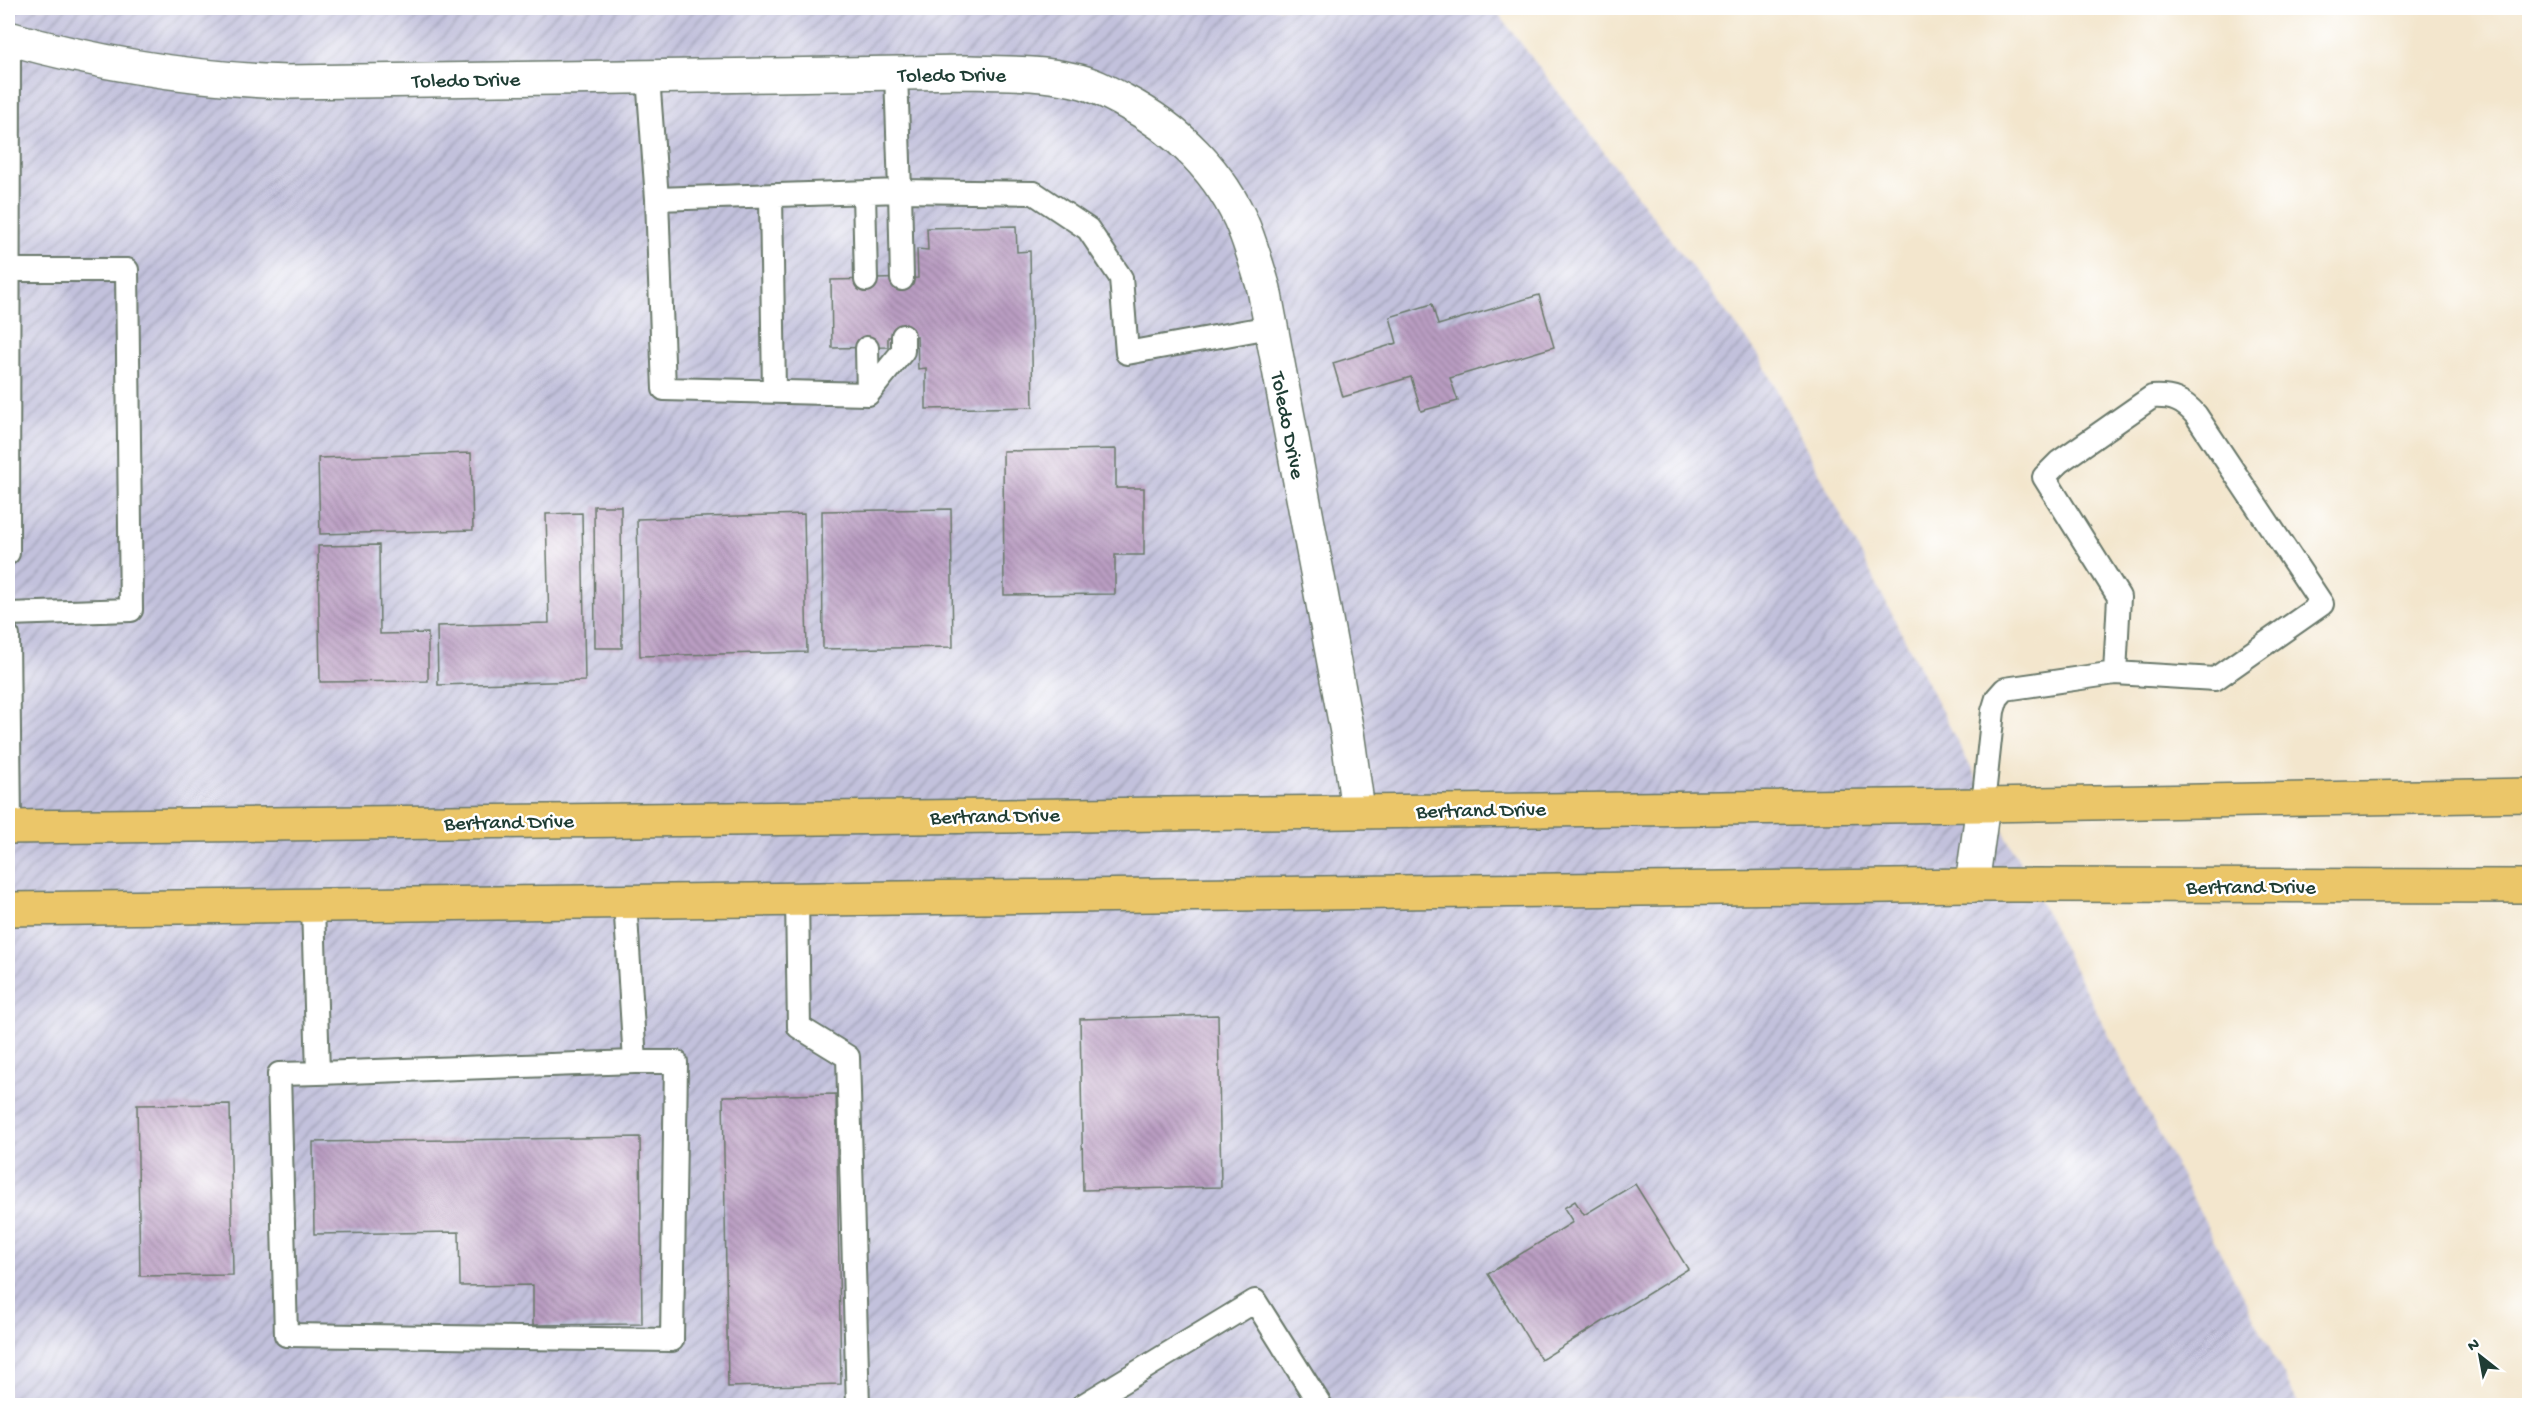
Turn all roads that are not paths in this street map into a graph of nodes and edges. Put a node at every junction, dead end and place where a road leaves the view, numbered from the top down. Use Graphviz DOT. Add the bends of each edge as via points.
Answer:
graph roads {
  1 [pos="8,39"];
  2 [pos="896,73"];
  3 [pos="648,77"];
  4 [pos="8,179"];
  5 [pos="900,191"];
  6 [pos="864,193"];
  7 [pos="771,196"];
  8 [pos="657,199"];
  9 [pos="9,270"];
  10 [pos="902,279"];
  11 [pos="866,280"];
  12 [pos="1270,327"];
  13 [pos="903,336"];
  14 [pos="867,348"];
  15 [pos="774,391"];
  16 [pos="868,394"];
  17 [pos="8,456"];
  18 [pos="8,553"];
  19 [pos="8,614"];
  20 [pos="8,636"];
  21 [pos="2115,674"];
  22 [pos="2529,795"];
  23 [pos="1983,804"];
  24 [pos="1358,810"];
  25 [pos="9,827"];
  26 [pos="1972,885"];
  27 [pos="2529,886"];
  28 [pos="797,899"];
  29 [pos="625,900"];
  30 [pos="312,906"];
  31 [pos="8,909"];
  32 [pos="635,1062"];
  33 [pos="318,1073"];
  34 [pos="858,1406"];
  35 [pos="1082,1406"];
  36 [pos="1321,1406"];
  1 -- 3 [label="street, Toledo Drive" via="77,57 227,80"];
  1 -- 4 [label="lane"];
  2 -- 3 [label="street, Toledo Drive"];
  2 -- 5 [label="lane"];
  2 -- 12 [label="street, Toledo Drive" via="969,72 1075,80 1152,115 1174,132 1225,192 1244,227 1264,289"];
  3 -- 8 [label="lane"];
  4 -- 9 [label="lane"];
  5 -- 6 [label="lane"];
  5 -- 10 [label="lane"];
  5 -- 12 [label="lane" via="1034,193 1089,229 1120,278 1127,353"];
  6 -- 7 [label="lane"];
  6 -- 11 [label="lane"];
  7 -- 8 [label="lane"];
  7 -- 15 [label="lane"];
  8 -- 15 [label="lane" via="664,389"];
  9 -- 17 [label="lane"];
  9 -- 19 [label="lane" via="127,270 131,610"];
  12 -- 24 [label="street, Toledo Drive" via="1347,732"];
  13 -- 16 [label="lane" via="903,351"];
  14 -- 16 [label="lane"];
  15 -- 16 [label="lane"];
  17 -- 18 [label="lane"];
  20 -- 25 [label="lane"];
  21 -- 21 [label="lane" via="2215,679 2322,604 2196,415 2184,401 2166,397 2152,397 2059,462 2044,477 2119,597"];
  21 -- 23 [label="lane" via="2005,689 1993,711"];
  22 -- 23 [label="main road, Bertrand Drive"];
  23 -- 24 [label="main road, Bertrand Drive"];
  23 -- 26 [label="street"];
  24 -- 25 [label="main road, Bertrand Drive"];
  26 -- 27 [label="main road, Bertrand Drive"];
  26 -- 28 [label="main road, Bertrand Drive"];
  28 -- 29 [label="main road, Bertrand Drive"];
  28 -- 34 [label="lane" via="799,1027 848,1058"];
  29 -- 30 [label="main road, Bertrand Drive"];
  29 -- 32 [label="lane"];
  30 -- 31 [label="main road, Bertrand Drive"];
  30 -- 33 [label="lane"];
  32 -- 33 [label="lane"];
  32 -- 33 [label="lane" via="676,1062 672,1340 286,1335 279,1074"];
  35 -- 36 [label="lane" via="1255,1301"];
}
